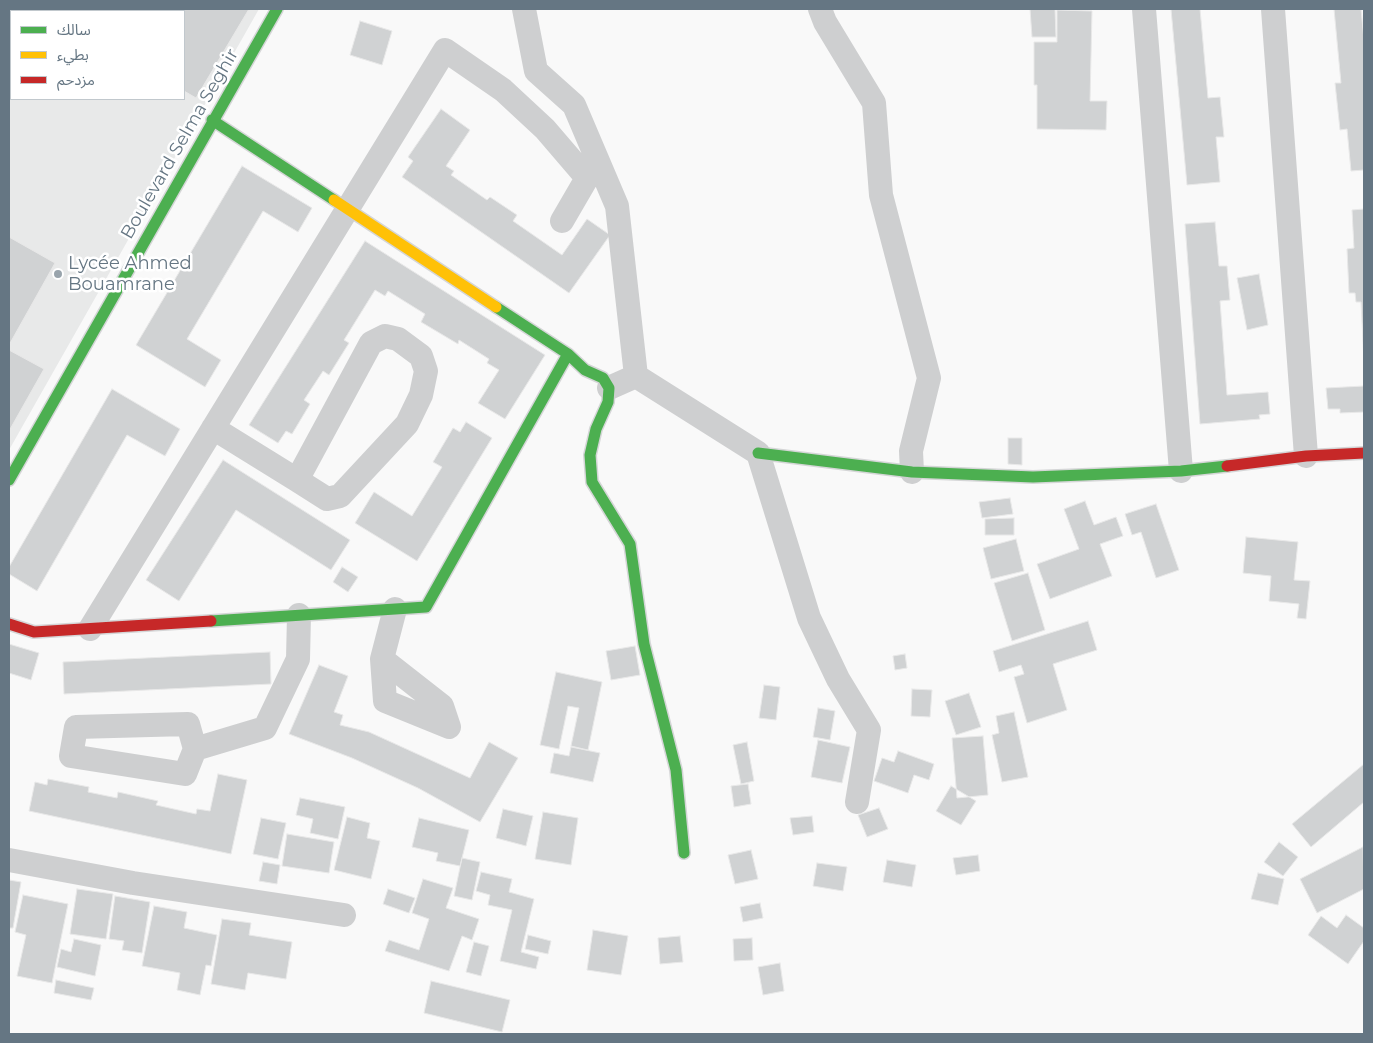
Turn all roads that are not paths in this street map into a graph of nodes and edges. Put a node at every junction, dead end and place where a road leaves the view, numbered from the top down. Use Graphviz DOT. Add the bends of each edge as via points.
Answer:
graph roads {
  1 [pos="277,9"];
  2 [pos="524,9"];
  3 [pos="820,9"];
  4 [pos="1144,9"];
  5 [pos="1273,9"];
  6 [pos="212,120"];
  7 [pos="348,208"];
  8 [pos="562,222"];
  9 [pos="568,354"];
  10 [pos="636,376"];
  11 [pos="610,388"];
  12 [pos="213,428"];
  13 [pos="758,453"];
  14 [pos="1364,453"];
  15 [pos="1306,456"];
  16 [pos="1181,471"];
  17 [pos="912,472"];
  18 [pos="9,480"];
  19 [pos="297,480"];
  20 [pos="395,609"];
  21 [pos="300,615"];
  22 [pos="9,624"];
  23 [pos="90,629"];
  24 [pos="382,659"];
  25 [pos="195,749"];
  26 [pos="857,802"];
  27 [pos="684,853"];
  28 [pos="9,860"];
  29 [pos="344,915"];
  1 -- 6 [label="street, Boulevard Selma Seghir"];
  2 -- 10 [label="street" via="536,72 574,104 617,206"];
  3 -- 17 [label="street" via="874,103 881,195 929,378 911,451"];
  4 -- 16 [label="street"];
  5 -- 15 [label="street"];
  6 -- 7 [label="street"];
  6 -- 18 [label="street, Boulevard Selma Seghir"];
  7 -- 8 [label="street" via="444,50 503,90 545,129 587,178"];
  7 -- 9 [label="street"];
  7 -- 12 [label="street"];
  9 -- 11 [label="street" via="584,370 603,378"];
  9 -- 20 [label="street" via="426,607"];
  10 -- 11 [label="street"];
  10 -- 13 [label="street"];
  11 -- 27 [label="street" via="590,455 592,482 630,544 644,644 676,770"];
  12 -- 19 [label="street"];
  12 -- 23 [label="street"];
  13 -- 17 [label="street"];
  13 -- 26 [label="street" via="809,618 838,680 869,730"];
  14 -- 15 [label="street"];
  15 -- 16 [label="street"];
  16 -- 17 [label="street" via="1033,477"];
  19 -- 19 [label="street" via="327,499 340,496 406,424 421,395 426,371 421,356 398,340 385,336 371,343"];
  20 -- 21 [label="street"];
  20 -- 24 [label="street"];
  21 -- 23 [label="street"];
  21 -- 25 [label="street" via="298,659 265,728"];
  22 -- 23 [label="street" via="34,632"];
  25 -- 25 [label="street" via="185,774 71,756 76,727 188,724"];
  28 -- 29 [label="street" via="133,883"];
}
